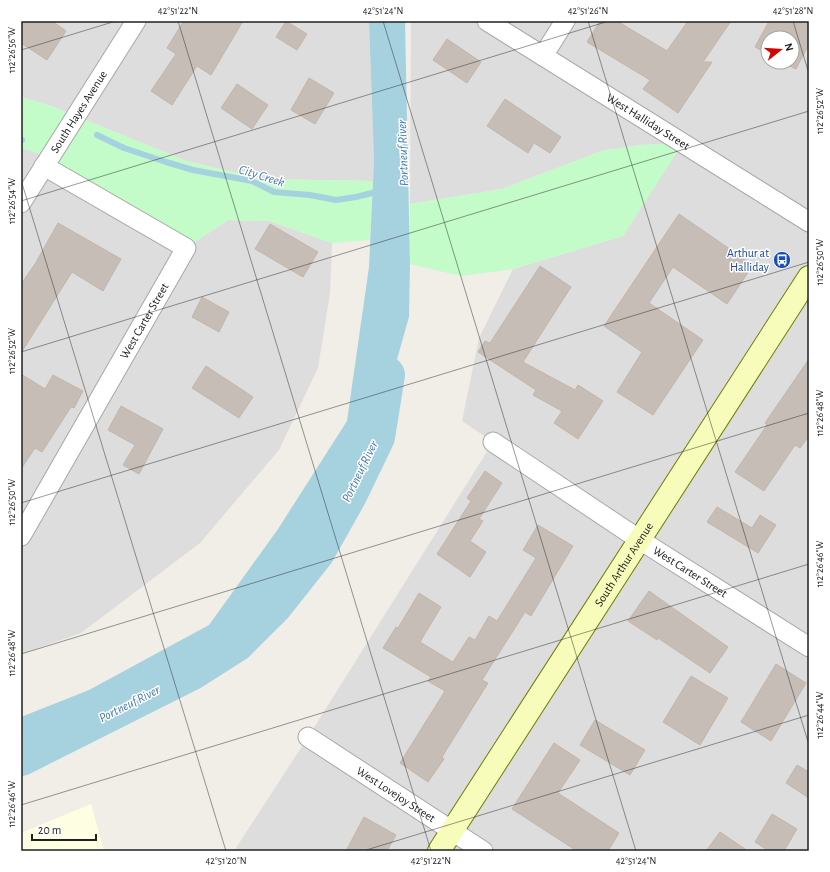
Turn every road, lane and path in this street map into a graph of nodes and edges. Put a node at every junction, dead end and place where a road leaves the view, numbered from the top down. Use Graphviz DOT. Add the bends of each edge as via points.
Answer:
graph roads {
  1 [pos="136,21"];
  2 [pos="487,21"];
  3 [pos="565,21"];
  4 [pos="543,56"];
  5 [pos="44,166"];
  6 [pos="21,203"];
  7 [pos="809,222"];
  8 [pos="809,277"];
  9 [pos="493,442"];
  10 [pos="21,536"];
  11 [pos="640,540"];
  12 [pos="809,648"];
  13 [pos="308,736"];
  14 [pos="452,831"];
  15 [pos="439,851"];
  16 [pos="483,851"];
  1 -- 5 [label="street, South Hayes Avenue"];
  2 -- 4 [label="street, West Halliday Street"];
  3 -- 4 [label="street"];
  4 -- 7 [label="street, West Halliday Street"];
  5 -- 6 [label="street, South Hayes Avenue"];
  5 -- 10 [label="street, West Carter Street" via="186,248"];
  8 -- 11 [label="main road, South Arthur Avenue"];
  9 -- 11 [label="street, West Carter Street"];
  11 -- 12 [label="street, West Carter Street"];
  11 -- 14 [label="main road, South Arthur Avenue"];
  13 -- 14 [label="street, West Lovejoy Street"];
  14 -- 15 [label="main road, South Arthur Avenue"];
  14 -- 16 [label="street, West Lovejoy Street"];
}
